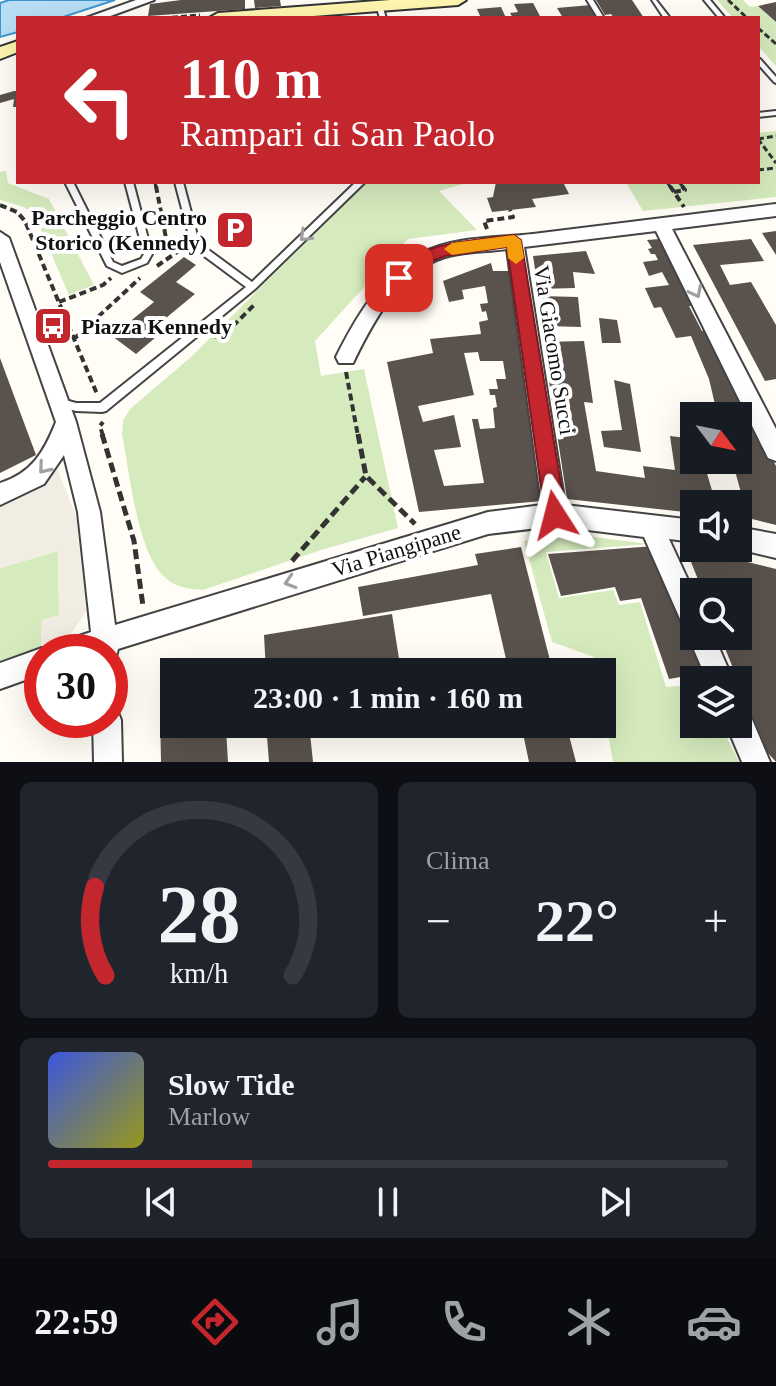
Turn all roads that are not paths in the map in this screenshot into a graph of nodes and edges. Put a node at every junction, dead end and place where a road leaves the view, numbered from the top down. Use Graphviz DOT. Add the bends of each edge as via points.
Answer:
graph roads {
  1 [pos="148,0"];
  2 [pos="458,0"];
  3 [pos="664,0"];
  4 [pos="707,0"];
  5 [pos="381,12"];
  6 [pos="98,16"];
  7 [pos="272,16"];
  8 [pos="665,16"];
  9 [pos="720,16"];
  10 [pos="760,62"];
  11 [pos="776,81"];
  12 [pos="70,184"];
  13 [pos="130,184"];
  14 [pos="179,184"];
  15 [pos="359,184"];
  16 [pos="776,210"];
  17 [pos="661,223"];
  18 [pos="514,240"];
  19 [pos="1,243"];
  20 [pos="252,287"];
  21 [pos="346,357"];
  22 [pos="62,412"];
  23 [pos="776,451"];
  24 [pos="0,494"];
  25 [pos="555,515"];
  26 [pos="651,525"];
  27 [pos="680,529"];
  28 [pos="752,541"];
  29 [pos="776,546"];
  30 [pos="680,590"];
  31 [pos="105,634"];
  32 [pos="128,634"];
  33 [pos="24,667"];
  34 [pos="0,676"];
  35 [pos="107,738"];
  36 [pos="746,738"];
  37 [pos="108,762"];
  38 [pos="756,762"];
  1 -- 6 [label="street"];
  2 -- 5 [label="main road"];
  3 -- 8 [label="lane" via="654,1"];
  4 -- 9 [label="lane"];
  5 -- 7 [label="main road"];
  10 -- 11 [label="lane"];
  12 -- 13 [label="lane" via="110,264 122,270 148,254"];
  14 -- 20 [label="lane" via="192,241"];
  15 -- 20 [label="lane, one-way"];
  16 -- 17 [label="street"];
  17 -- 18 [label="street"];
  17 -- 23 [label="street, one-way"];
  18 -- 21 [label="street" via="442,251 409,268 364,321"];
  18 -- 25 [label="street, Via Giacomo Succi"];
  19 -- 22 [label="street"];
  20 -- 22 [label="lane" via="102,408"];
  22 -- 24 [label="street, one-way" via="44,472"];
  22 -- 31 [label="street" via="89,512"];
  25 -- 26 [label="street, Via Piangipane"];
  25 -- 32 [label="street, Via Piangipane, one-way" via="447,534"];
  26 -- 27 [label="street, Via Piangipane"];
  26 -- 30 [label="street"];
  28 -- 29 [label="street"];
  33 -- 34 [label="street"];
  35 -- 37 [label="street"];
  36 -- 38 [label="street"];
}
